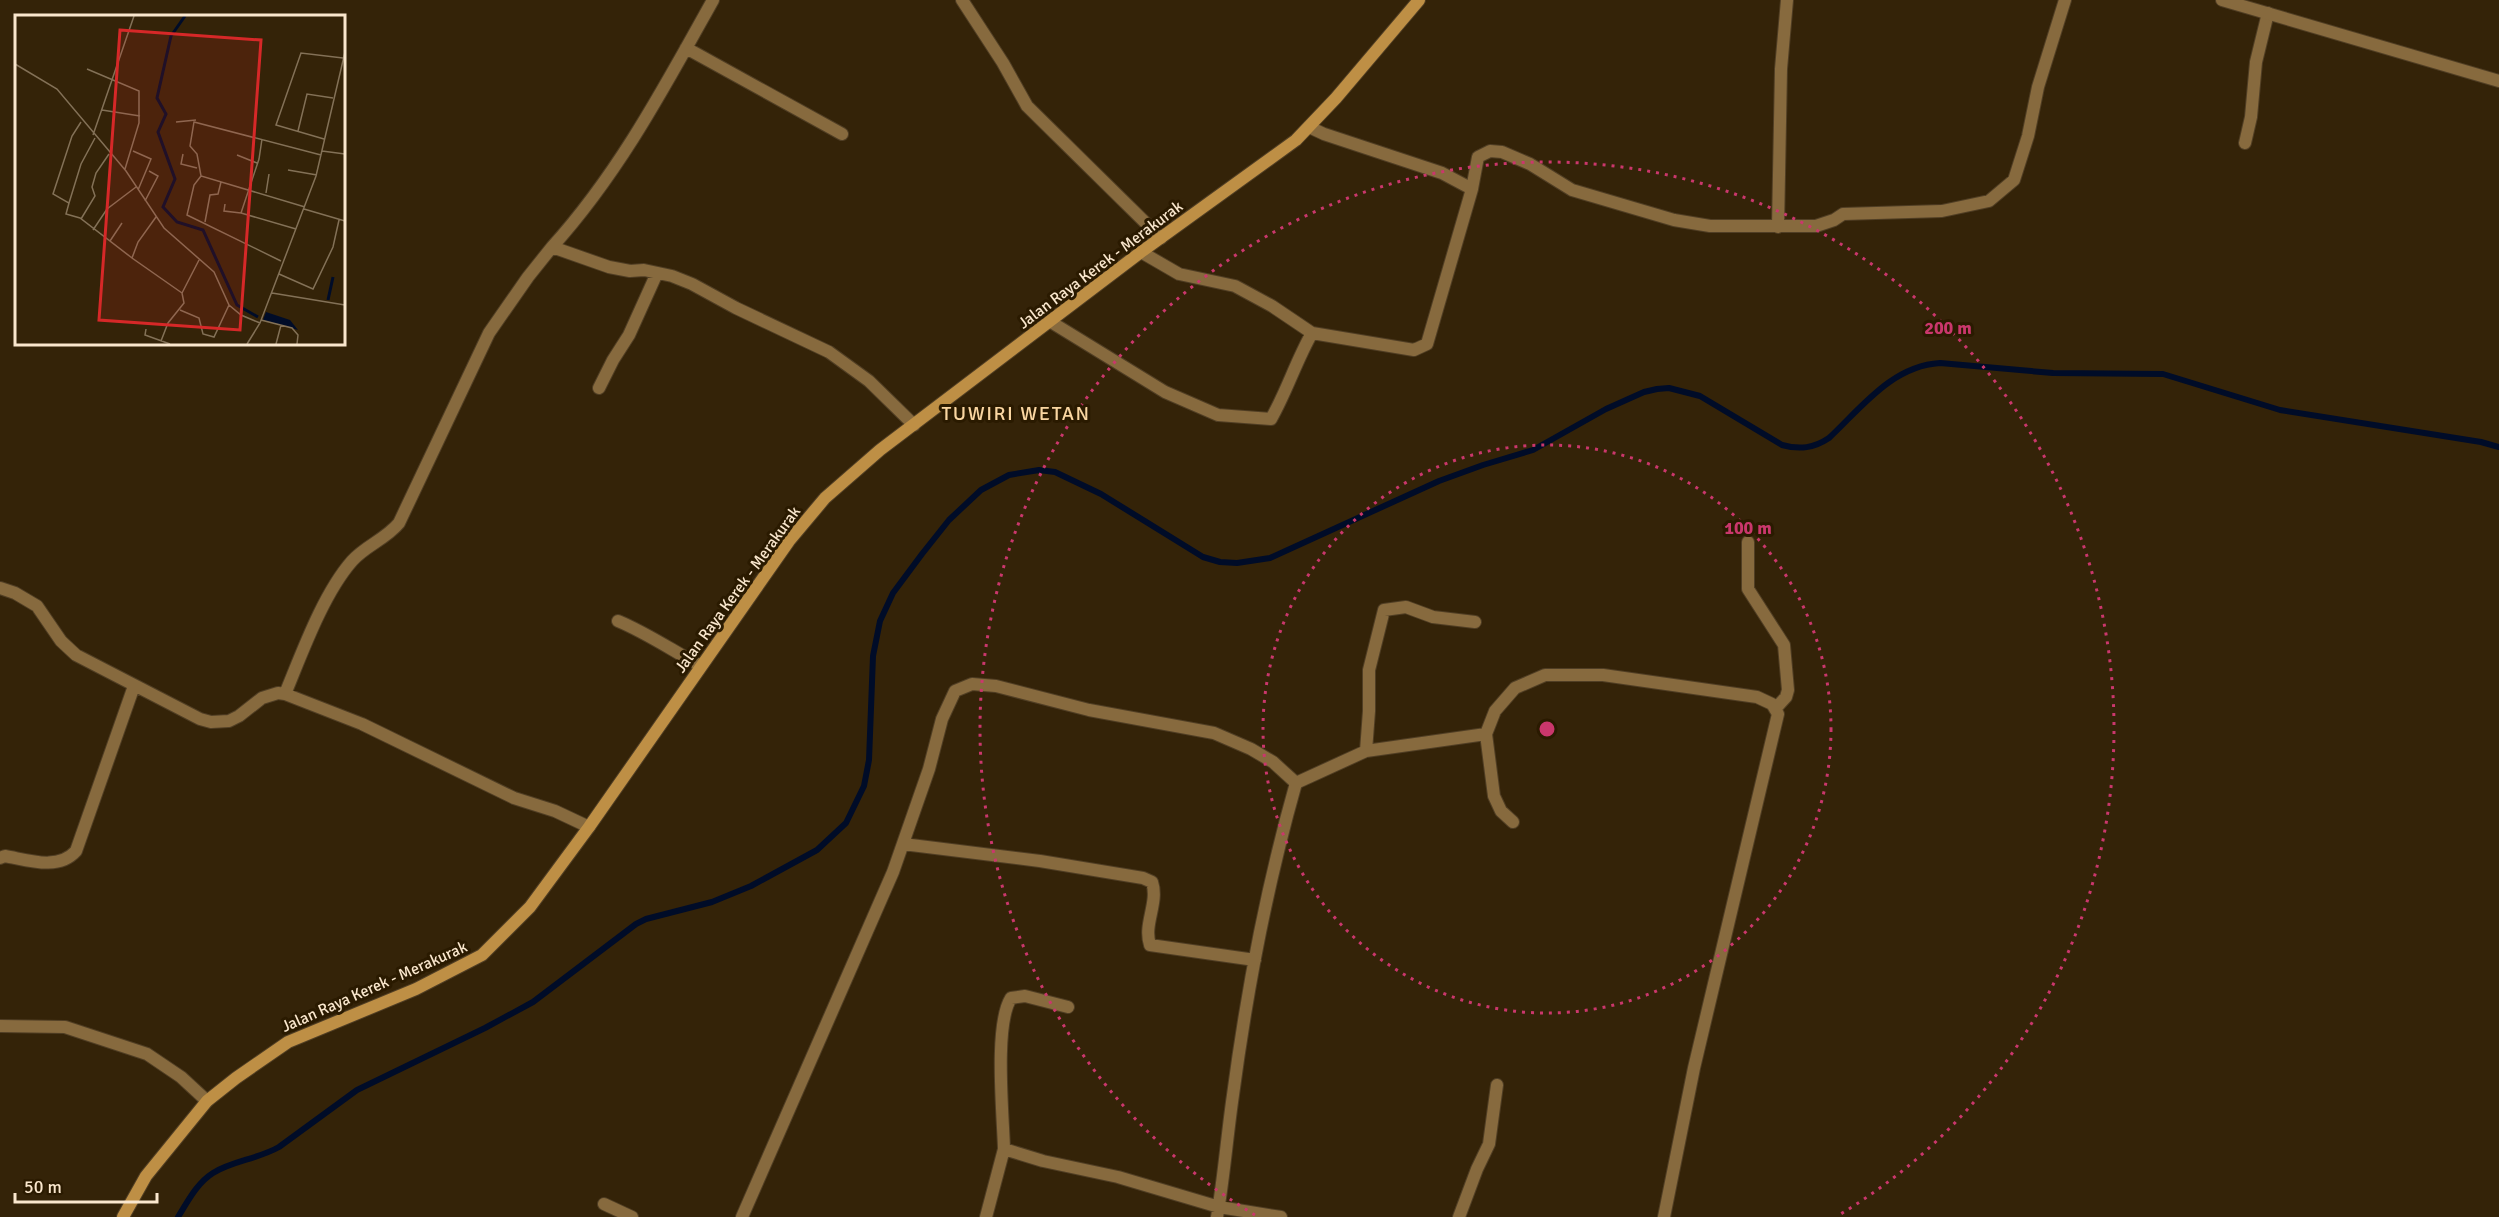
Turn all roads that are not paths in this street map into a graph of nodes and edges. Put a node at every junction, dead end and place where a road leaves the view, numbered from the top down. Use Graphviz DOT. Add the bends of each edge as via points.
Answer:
graph roads {
  1 [pos="713,0"];
  2 [pos="962,0"];
  3 [pos="1419,0"];
  4 [pos="1787,0"];
  5 [pos="2066,0"];
  6 [pos="2222,0"];
  7 [pos="2268,13"];
  8 [pos="686,48"];
  9 [pos="2499,81"];
  10 [pos="1309,127"];
  11 [pos="842,134"];
  12 [pos="2245,143"];
  13 [pos="1472,189"];
  14 [pos="1778,227"];
  15 [pos="1161,238"];
  16 [pos="552,247"];
  17 [pos="1141,252"];
  18 [pos="657,273"];
  19 [pos="1051,322"];
  20 [pos="1312,333"];
  21 [pos="599,388"];
  22 [pos="914,425"];
  23 [pos="1748,542"];
  24 [pos="0,588"];
  25 [pos="618,621"];
  26 [pos="1475,622"];
  27 [pos="701,666"];
  28 [pos="134,686"];
  29 [pos="285,694"];
  30 [pos="1775,709"];
  31 [pos="1486,734"];
  32 [pos="1366,751"];
  33 [pos="1296,783"];
  34 [pos="1514,822"];
  35 [pos="589,827"];
  36 [pos="903,844"];
  37 [pos="0,858"];
  38 [pos="1255,960"];
  39 [pos="1068,1007"];
  40 [pos="0,1026"];
  41 [pos="1497,1085"];
  42 [pos="207,1101"];
  43 [pos="1004,1149"];
  44 [pos="603,1204"];
  45 [pos="1218,1212"];
  46 [pos="123,1217"];
  47 [pos="632,1217"];
  48 [pos="742,1217"];
  49 [pos="986,1217"];
  50 [pos="1281,1217"];
  51 [pos="1459,1217"];
  52 [pos="1664,1217"];
  1 -- 8 [label="street"];
  2 -- 15 [label="street" via="1027,106"];
  3 -- 10 [label="main road, Jalan Raya Kerek - Merakurak"];
  4 -- 14 [label="street" via="1781,69"];
  5 -- 14 [label="street" via="2037,87 2028,136 2013,180 1989,201 1942,212 1858,212 1816,226"];
  6 -- 7 [label="street"];
  7 -- 9 [label="street"];
  7 -- 12 [label="street" via="2256,62"];
  8 -- 11 [label="street"];
  8 -- 16 [label="street" via="638,134 602,187"];
  10 -- 13 [label="street" via="1442,173"];
  10 -- 15 [label="main road, Jalan Raya Kerek - Merakurak"];
  13 -- 14 [label="street" via="1478,157 1490,151 1502,152 1572,190 1674,219 1710,226"];
  13 -- 20 [label="street" via="1426,344 1414,350"];
  15 -- 17 [label="main road, Jalan Raya Kerek - Merakurak"];
  16 -- 18 [label="street" via="609,267"];
  16 -- 29 [label="street" via="489,333 399,523 352,560 336,585"];
  17 -- 19 [label="main road, Jalan Raya Kerek - Merakurak"];
  17 -- 20 [label="street" via="1179,274 1235,286"];
  18 -- 21 [label="street"];
  18 -- 22 [label="street" via="692,284 830,352 869,381"];
  19 -- 20 [label="street" via="1165,392 1218,416 1271,419"];
  19 -- 22 [label="main road, Jalan Raya Kerek - Merakurak"];
  22 -- 27 [label="main road, Jalan Raya Kerek - Merakurak" via="825,498 789,541"];
  23 -- 30 [label="street" via="1748,589 1784,645 1788,690"];
  24 -- 28 [label="street" via="37,606 61,641 76,655"];
  25 -- 27 [label="street"];
  26 -- 32 [label="street" via="1433,617 1406,607 1384,610 1369,670"];
  27 -- 35 [label="main road, Jalan Raya Kerek - Merakurak"];
  28 -- 29 [label="street" via="211,722 229,721 261,698"];
  28 -- 37 [label="street" via="76,851 63,862"];
  29 -- 35 [label="street" via="362,724 514,798"];
  30 -- 31 [label="street" via="1757,697 1603,675 1545,675 1515,688 1495,711"];
  30 -- 52 [label="street" via="1778,714 1694,1068"];
  31 -- 32 [label="street"];
  31 -- 34 [label="street" via="1494,796 1501,811"];
  32 -- 33 [label="street"];
  33 -- 36 [label="street" via="1251,749 1214,734 972,684 951,698"];
  33 -- 38 [label="street" via="1275,854"];
  35 -- 42 [label="main road, Jalan Raya Kerek - Merakurak" via="530,907 482,955 416,989 288,1042"];
  36 -- 38 [label="street" via="1143,878 1152,882 1155,892 1150,945"];
  36 -- 48 [label="street"];
  38 -- 45 [label="street"];
  39 -- 43 [label="street" via="1025,996 1011,998 1006,1006 1002,1041"];
  40 -- 42 [label="street" via="65,1028 147,1054 182,1077"];
  41 -- 51 [label="street" via="1489,1144"];
  42 -- 46 [label="main road, Jalan Raya Kerek - Merakurak" via="146,1176"];
  43 -- 45 [label="street" via="1118,1177"];
  43 -- 49 [label="street"];
  44 -- 47 [label="street"];
  45 -- 50 [label="street"];
}
